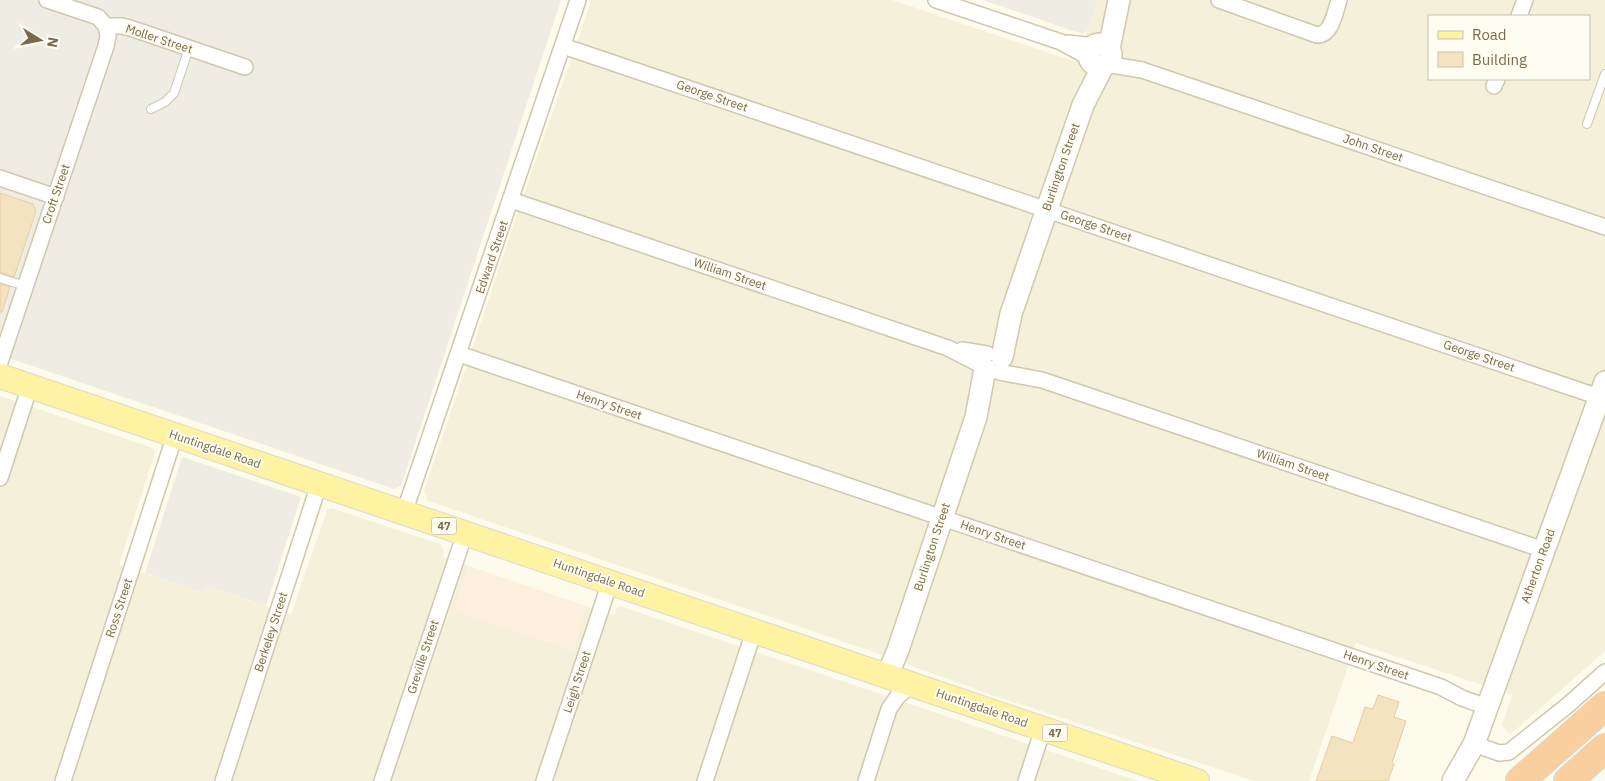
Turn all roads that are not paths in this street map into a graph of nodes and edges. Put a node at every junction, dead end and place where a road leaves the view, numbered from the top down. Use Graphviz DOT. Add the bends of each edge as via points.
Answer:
graph roads {
  1 [pos="47,0"];
  2 [pos="578,0"];
  3 [pos="936,0"];
  4 [pos="1219,0"];
  5 [pos="1339,0"];
  6 [pos="1525,0"];
  7 [pos="1118,4"];
  8 [pos="1519,15"];
  9 [pos="106,26"];
  10 [pos="563,46"];
  11 [pos="189,48"];
  12 [pos="1100,55"];
  13 [pos="245,67"];
  14 [pos="1605,74"];
  15 [pos="151,109"];
  16 [pos="1587,124"];
  17 [pos="0,178"];
  18 [pos="56,197"];
  19 [pos="511,200"];
  20 [pos="1047,209"];
  21 [pos="1605,227"];
  22 [pos="0,278"];
  23 [pos="25,286"];
  24 [pos="459,354"];
  25 [pos="0,362"];
  26 [pos="994,363"];
  27 [pos="0,376"];
  28 [pos="30,386"];
  29 [pos="1602,389"];
  30 [pos="175,435"];
  31 [pos="0,478"];
  32 [pos="319,484"];
  33 [pos="404,513"];
  34 [pos="942,517"];
  35 [pos="464,533"];
  36 [pos="1544,550"];
  37 [pos="610,582"];
  38 [pos="754,631"];
  39 [pos="1605,672"];
  40 [pos="887,676"];
  41 [pos="912,685"];
  42 [pos="1489,703"];
  43 [pos="1568,705"];
  44 [pos="1605,706"];
  45 [pos="1043,729"];
  46 [pos="1562,744"];
  47 [pos="1473,748"];
  48 [pos="1605,748"];
  49 [pos="62,781"];
  50 [pos="223,781"];
  51 [pos="382,781"];
  52 [pos="544,781"];
  53 [pos="705,781"];
  54 [pos="866,781"];
  55 [pos="1026,781"];
  56 [pos="1197,781"];
  57 [pos="1453,781"];
  58 [pos="1466,781"];
  59 [pos="1520,781"];
  60 [pos="1568,781"];
  1 -- 9 [label="street, Moller Street" via="98,17"];
  2 -- 10 [label="street, Edward Street"];
  3 -- 12 [label="street, John Street"];
  4 -- 5 [label="street" via="1317,35 1328,30"];
  6 -- 8 [label="street"];
  7 -- 12 [label="street, Burlington Street"];
  9 -- 11 [label="street, Moller Street" via="130,28"];
  9 -- 18 [label="street, Croft Street" via="106,46"];
  10 -- 19 [label="street, Edward Street"];
  10 -- 20 [label="street, George Street"];
  11 -- 13 [label="street, Moller Street"];
  11 -- 15 [label="lane" via="174,93"];
  12 -- 20 [label="street, Burlington Street"];
  12 -- 21 [label="street, John Street"];
  14 -- 16 [label="lane"];
  17 -- 18 [label="street"];
  18 -- 23 [label="street, Croft Street"];
  19 -- 24 [label="street, Edward Street"];
  19 -- 26 [label="street, William Street"];
  20 -- 26 [label="street, Burlington Street"];
  20 -- 29 [label="street, George Street"];
  22 -- 23 [label="lane"];
  23 -- 25 [label="street, Croft Street"];
  24 -- 33 [label="street, Edward Street"];
  24 -- 34 [label="street, Henry Street"];
  26 -- 34 [label="street, Burlington Street"];
  26 -- 36 [label="street, William Street"];
  27 -- 28 [label="main road, Huntingdale Road / 47"];
  28 -- 30 [label="main road, Huntingdale Road / 47"];
  28 -- 31 [label="street"];
  29 -- 36 [label="street, Atherton Road"];
  30 -- 32 [label="main road, Huntingdale Road / 47"];
  30 -- 49 [label="street, Ross Street"];
  32 -- 33 [label="main road, Huntingdale Road / 47"];
  32 -- 50 [label="street, Berkeley Street"];
  33 -- 35 [label="main road, Huntingdale Road / 47"];
  34 -- 40 [label="street, Burlington Street"];
  34 -- 42 [label="street, Henry Street" via="1441,687 1465,691"];
  35 -- 37 [label="main road, Huntingdale Road / 47"];
  35 -- 51 [label="street, Greville Street"];
  36 -- 42 [label="street, Atherton Road"];
  37 -- 38 [label="main road, Huntingdale Road / 47"];
  37 -- 52 [label="street, Leigh Street"];
  38 -- 40 [label="main road, Huntingdale Road / 47"];
  38 -- 53 [label="street"];
  39 -- 43 [label="street"];
  40 -- 41 [label="main road, Huntingdale Road / 47"];
  41 -- 45 [label="main road, Huntingdale Road / 47"];
  41 -- 54 [label="street" via="889,709"];
  42 -- 47 [label="street, Atherton Road"];
  43 -- 46 [label="street"];
  43 -- 47 [label="street" via="1508,752"];
  44 -- 46 [label="highway"];
  45 -- 55 [label="street"];
  45 -- 56 [label="main road, Huntingdale Road / 47"];
  46 -- 59 [label="highway"];
  47 -- 57 [label="street, Atherton Road"];
  47 -- 58 [label="street, Atherton Road"];
  48 -- 60 [label="highway"];
}
